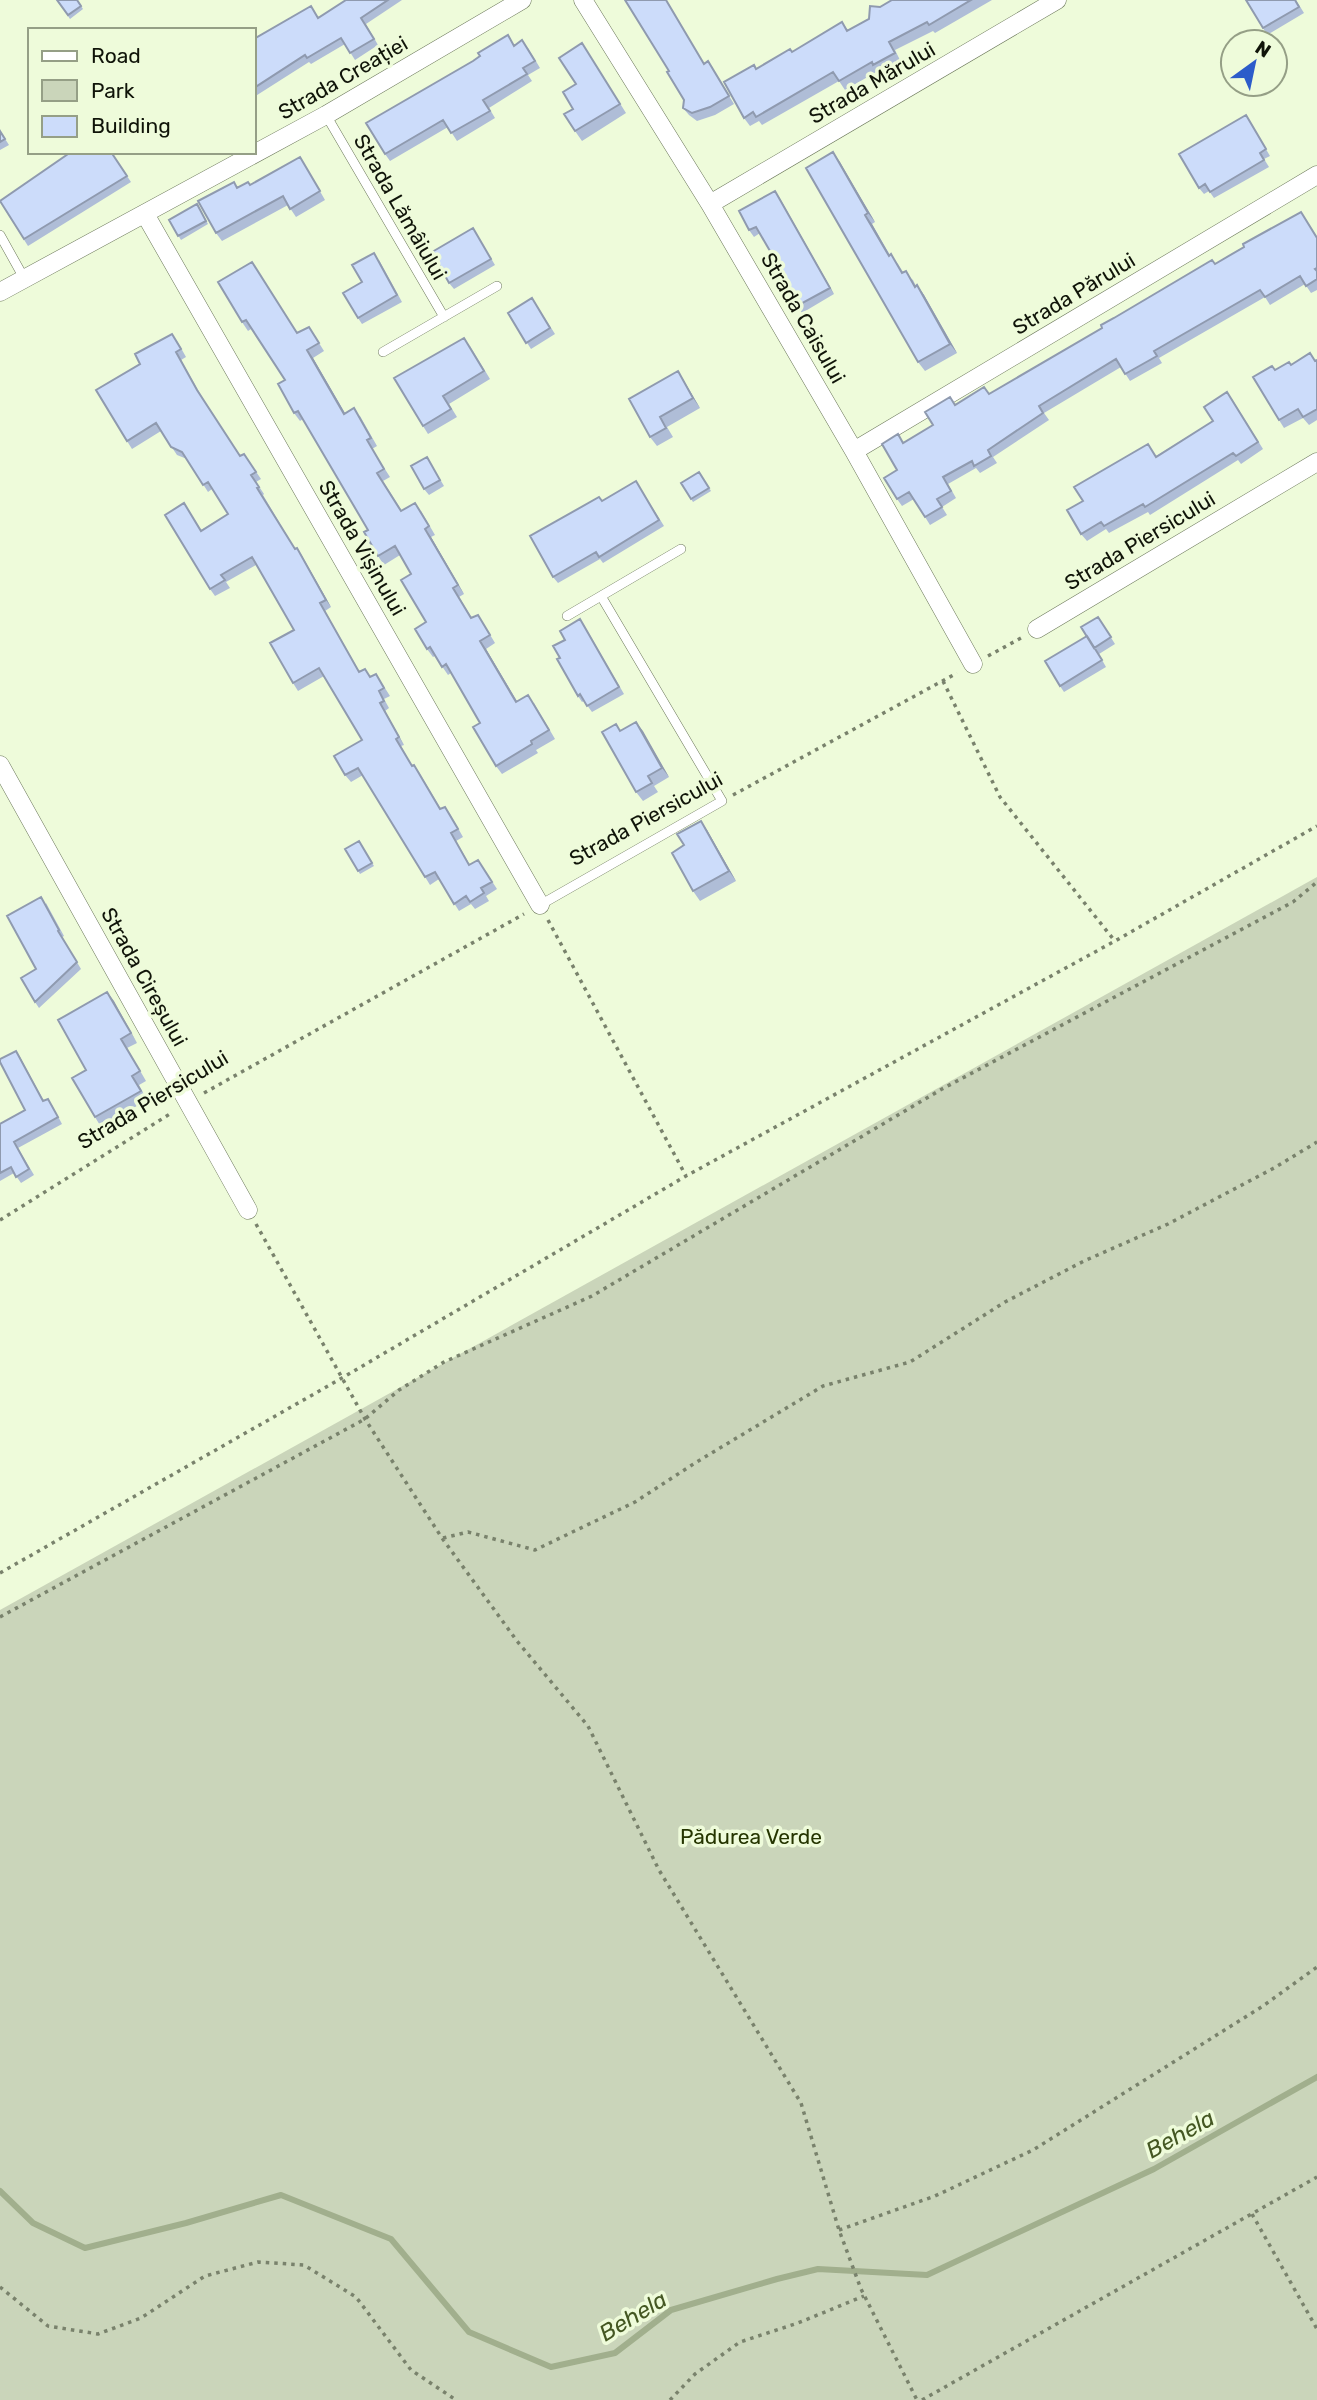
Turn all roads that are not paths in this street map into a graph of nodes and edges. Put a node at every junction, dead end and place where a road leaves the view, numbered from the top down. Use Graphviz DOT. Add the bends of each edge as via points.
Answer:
graph roads {
  1 [pos="522,0"];
  2 [pos="583,0"];
  3 [pos="1057,0"];
  4 [pos="326,115"];
  5 [pos="256,153"];
  6 [pos="255,154"];
  7 [pos="1317,175"];
  8 [pos="710,204"];
  9 [pos="145,214"];
  10 [pos="0,235"];
  11 [pos="24,278"];
  12 [pos="496,286"];
  13 [pos="0,292"];
  14 [pos="444,317"];
  15 [pos="383,352"];
  16 [pos="854,451"];
  17 [pos="1317,462"];
  18 [pos="681,549"];
  19 [pos="601,596"];
  20 [pos="567,616"];
  21 [pos="1037,629"];
  22 [pos="973,664"];
  23 [pos="0,765"];
  24 [pos="540,905"];
  25 [pos="248,1210"];
  1 -- 4 [label="street, Strada Creației"];
  2 -- 8 [label="street, Strada Caisului"];
  3 -- 8 [label="street, Strada Mărului"];
  4 -- 5 [label="street, Strada Creației"];
  4 -- 14 [label="lane, Strada Lămâiului"];
  6 -- 9 [label="street, Strada Creației"];
  7 -- 16 [label="street, Strada Părului"];
  8 -- 16 [label="street, Strada Caisului"];
  9 -- 11 [label="street, Strada Creației"];
  9 -- 24 [label="street, Strada Vișinului"];
  10 -- 11 [label="lane"];
  11 -- 13 [label="street, Strada Creației"];
  12 -- 14 [label="lane"];
  14 -- 15 [label="lane"];
  16 -- 22 [label="street, Strada Caisului"];
  17 -- 21 [label="street, Strada Piersicului"];
  18 -- 19 [label="lane"];
  19 -- 20 [label="lane"];
  19 -- 24 [label="lane, Strada Piersicului" via="722,801"];
  23 -- 25 [label="street, Strada Cireșului"];
}
